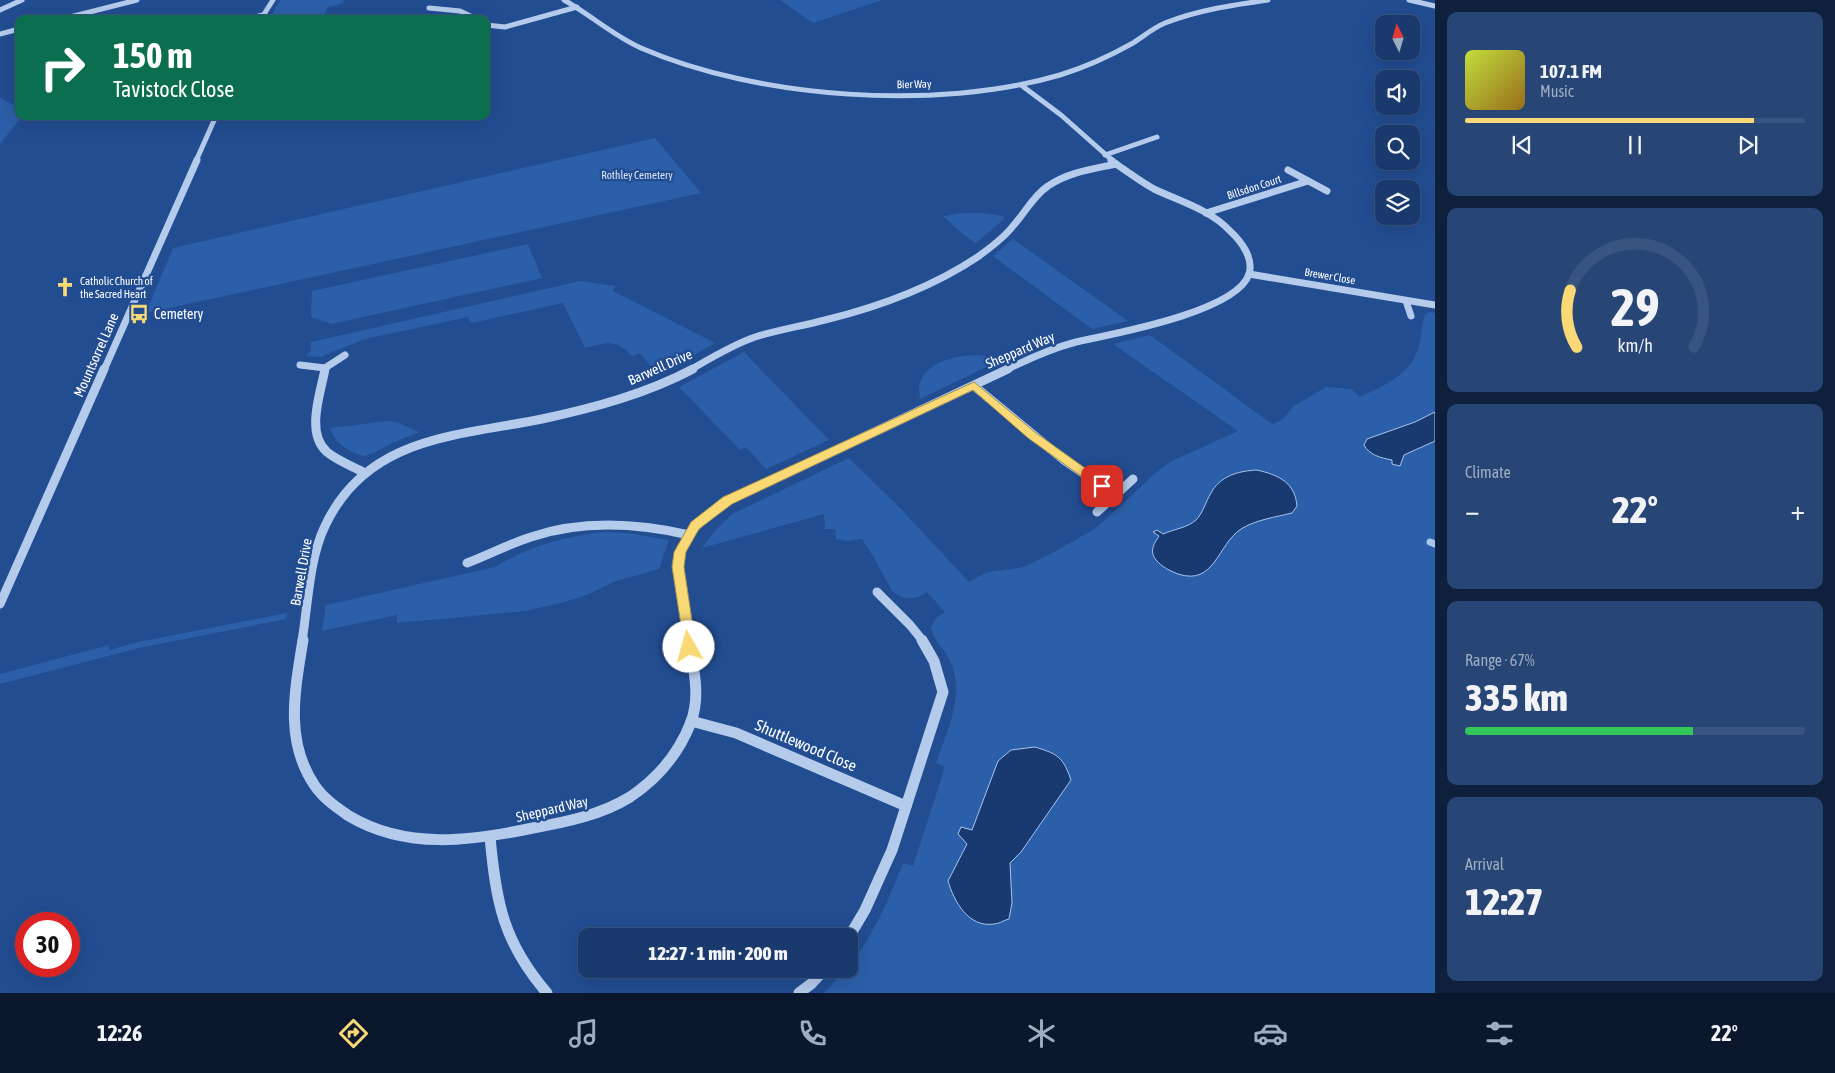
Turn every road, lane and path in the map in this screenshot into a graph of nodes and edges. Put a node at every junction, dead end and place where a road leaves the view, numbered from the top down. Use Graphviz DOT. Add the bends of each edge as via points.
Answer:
graph roads {
  1 [pos="22,0"];
  2 [pos="137,0"];
  3 [pos="273,0"];
  4 [pos="564,0"];
  5 [pos="1268,0"];
  6 [pos="1409,0"];
  7 [pos="1421,0"];
  8 [pos="449,2"];
  9 [pos="576,7"];
  10 [pos="429,8"];
  11 [pos="444,8"];
  12 [pos="0,10"];
  13 [pos="78,15"];
  14 [pos="263,15"];
  15 [pos="469,15"];
  16 [pos="490,25"];
  17 [pos="15,31"];
  18 [pos="0,34"];
  19 [pos="1021,85"];
  20 [pos="214,120"];
  21 [pos="1157,137"];
  22 [pos="1105,155"];
  23 [pos="1116,164"];
  24 [pos="1288,170"];
  25 [pos="1308,180"];
  26 [pos="1327,191"];
  27 [pos="1206,213"];
  28 [pos="1249,274"];
  29 [pos="1406,300"];
  30 [pos="1435,305"];
  31 [pos="1411,316"];
  32 [pos="345,355"];
  33 [pos="300,365"];
  34 [pos="325,368"];
  35 [pos="974,386"];
  36 [pos="365,473"];
  37 [pos="1133,479"];
  38 [pos="1115,495"];
  39 [pos="1097,512"];
  40 [pos="690,536"];
  41 [pos="467,563"];
  42 [pos="877,592"];
  43 [pos="0,604"];
  44 [pos="306,618"];
  45 [pos="690,721"];
  46 [pos="906,806"];
  47 [pos="490,837"];
  48 [pos="855,928"];
  49 [pos="816,978"];
  50 [pos="547,993"];
  51 [pos="799,993"];
  1 -- 12 [label="street"];
  2 -- 13 [label="street"];
  3 -- 14 [label="street"];
  4 -- 9 [label="street, Bier Way"];
  5 -- 19 [label="street, Bier Way" via="1200,12 1176,20 1102,60"];
  6 -- 7 [label="street" via="1435,6"];
  8 -- 11 [label="street"];
  9 -- 16 [label="street" via="505,27"];
  9 -- 19 [label="street, Bier Way" via="610,32 654,53 687,65 761,82 880,95"];
  10 -- 11 [label="street"];
  11 -- 15 [label="street"];
  17 -- 18 [label="street"];
  19 -- 22 [label="street" via="1061,115"];
  20 -- 43 [label="street, Mountsorrel Lane"];
  21 -- 22 [label="street"];
  22 -- 23 [label="street"];
  23 -- 27 [label="street" via="1152,188"];
  23 -- 36 [label="street, Barwell Drive" via="1073,174 1040,192 1014,226 969,263 880,304 735,345 689,371 637,392 534,420 432,439 386,458"];
  24 -- 25 [label="street, Billsdon Court"];
  25 -- 26 [label="street, Billsdon Court"];
  25 -- 27 [label="street, Billsdon Court"];
  27 -- 28 [label="street" via="1229,229 1241,243 1248,256"];
  28 -- 29 [label="street, Brewer Close"];
  28 -- 35 [label="street, Sheppard Way" via="1231,296 1207,307 1146,327 1074,343 1020,363"];
  29 -- 30 [label="street, Brewer Close"];
  29 -- 31 [label="street"];
  32 -- 34 [label="street"];
  33 -- 34 [label="street"];
  34 -- 36 [label="street" via="316,435 321,446 331,455"];
  35 -- 38 [label="street" via="1064,460"];
  35 -- 40 [label="street, Sheppard Way" via="728,500 695,525"];
  36 -- 44 [label="street, Barwell Drive" via="349,488 324,526 317,546"];
  37 -- 38 [label="street"];
  38 -- 39 [label="street"];
  40 -- 41 [label="street" via="634,524 581,526 532,537"];
  40 -- 45 [label="street, Sheppard Way" via="680,552 678,567 696,682 695,707"];
  42 -- 46 [label="street" via="919,633 939,672 943,692"];
  44 -- 47 [label="street, Sheppard Way" via="295,690 294,736 309,775 331,804 366,826 390,835 444,840"];
  45 -- 46 [label="street, Shuttlewood Close" via="736,733"];
  45 -- 47 [label="street, Sheppard Way" via="672,758 646,785 616,806 583,818"];
  46 -- 48 [label="street" via="864,914"];
  47 -- 50 [label="street" via="498,910 509,940"];
  49 -- 51 [label="street"];
}
